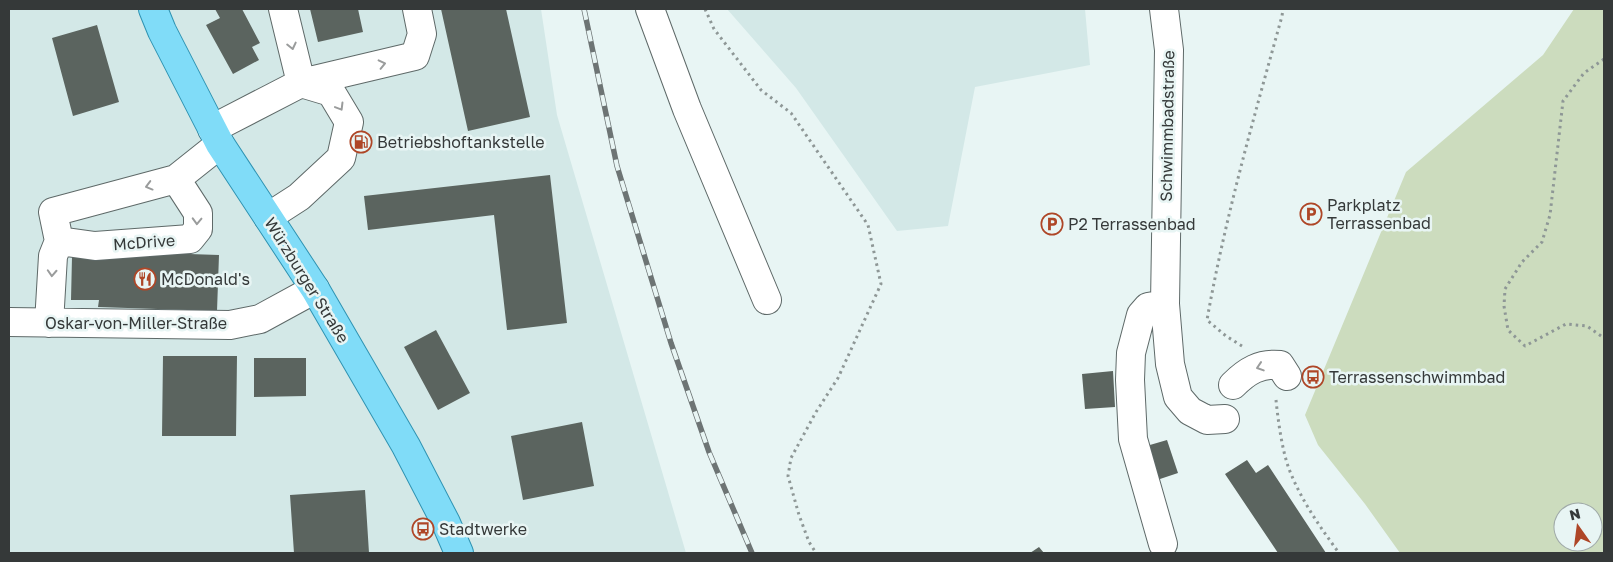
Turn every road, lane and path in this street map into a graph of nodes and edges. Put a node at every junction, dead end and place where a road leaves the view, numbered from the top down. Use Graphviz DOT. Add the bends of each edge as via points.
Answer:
graph roads {
  1 [pos="153,9"];
  2 [pos="283,9"];
  3 [pos="417,9"];
  4 [pos="650,9"];
  5 [pos="705,9"];
  6 [pos="1164,9"];
  7 [pos="1283,9"];
  8 [pos="1604,60"];
  9 [pos="301,83"];
  10 [pos="216,136"];
  11 [pos="176,179"];
  12 [pos="268,217"];
  13 [pos="59,241"];
  14 [pos="315,289"];
  15 [pos="767,300"];
  16 [pos="1165,304"];
  17 [pos="9,322"];
  18 [pos="49,323"];
  19 [pos="1604,338"];
  20 [pos="1242,346"];
  21 [pos="1287,376"];
  22 [pos="1233,385"];
  23 [pos="1276,400"];
  24 [pos="1225,420"];
  25 [pos="1163,544"];
  26 [pos="459,553"];
  27 [pos="816,553"];
  28 [pos="1339,553"];
  1 -- 10 [label="main road, Würzburger Straße"];
  2 -- 9 [label="street, one-way"];
  9 -- 3 [label="street, one-way" via="415,56 422,34"];
  4 -- 15 [label="street" via="687,109"];
  5 -- 27 [label="path" via="714,28 761,90 790,113 868,225 881,284 838,378 791,458 788,476 799,515"];
  6 -- 16 [label="street, Schwimmbadstraße" via="1169,50"];
  7 -- 20 [label="path" via="1243,158 1207,320"];
  8 -- 19 [label="path" via="1584,74 1564,101 1550,214 1542,242 1522,262 1505,289 1504,306 1508,330 1525,346 1566,324 1587,326"];
  9 -- 10 [label="street"];
  9 -- 12 [label="street, one-way" via="331,92 349,122 342,158 299,197"];
  10 -- 11 [label="street"];
  10 -- 12 [label="main road, Würzburger Straße"];
  11 -- 13 [label="street, one-way" via="53,212"];
  11 -- 13 [label="street, McDrive, one-way" via="198,214 198,229 190,239 95,246"];
  12 -- 14 [label="main road, Würzburger Straße"];
  13 -- 18 [label="street, one-way" via="53,256"];
  14 -- 18 [label="street, Oskar-von-Miller-Straße" via="260,319 230,325"];
  14 -- 26 [label="main road, Würzburger Straße" via="406,446"];
  16 -- 24 [label="street, Schwimmbadstraße" via="1170,364 1178,397 1190,411 1207,420"];
  16 -- 25 [label="street" via="1148,307 1141,314 1131,353 1130,380 1133,439"];
  17 -- 18 [label="street, Oskar-von-Miller-Straße"];
  21 -- 22 [label="street, one-way" via="1280,365 1270,364 1244,374"];
  23 -- 28 [label="path" via="1289,469 1313,516"];
}
